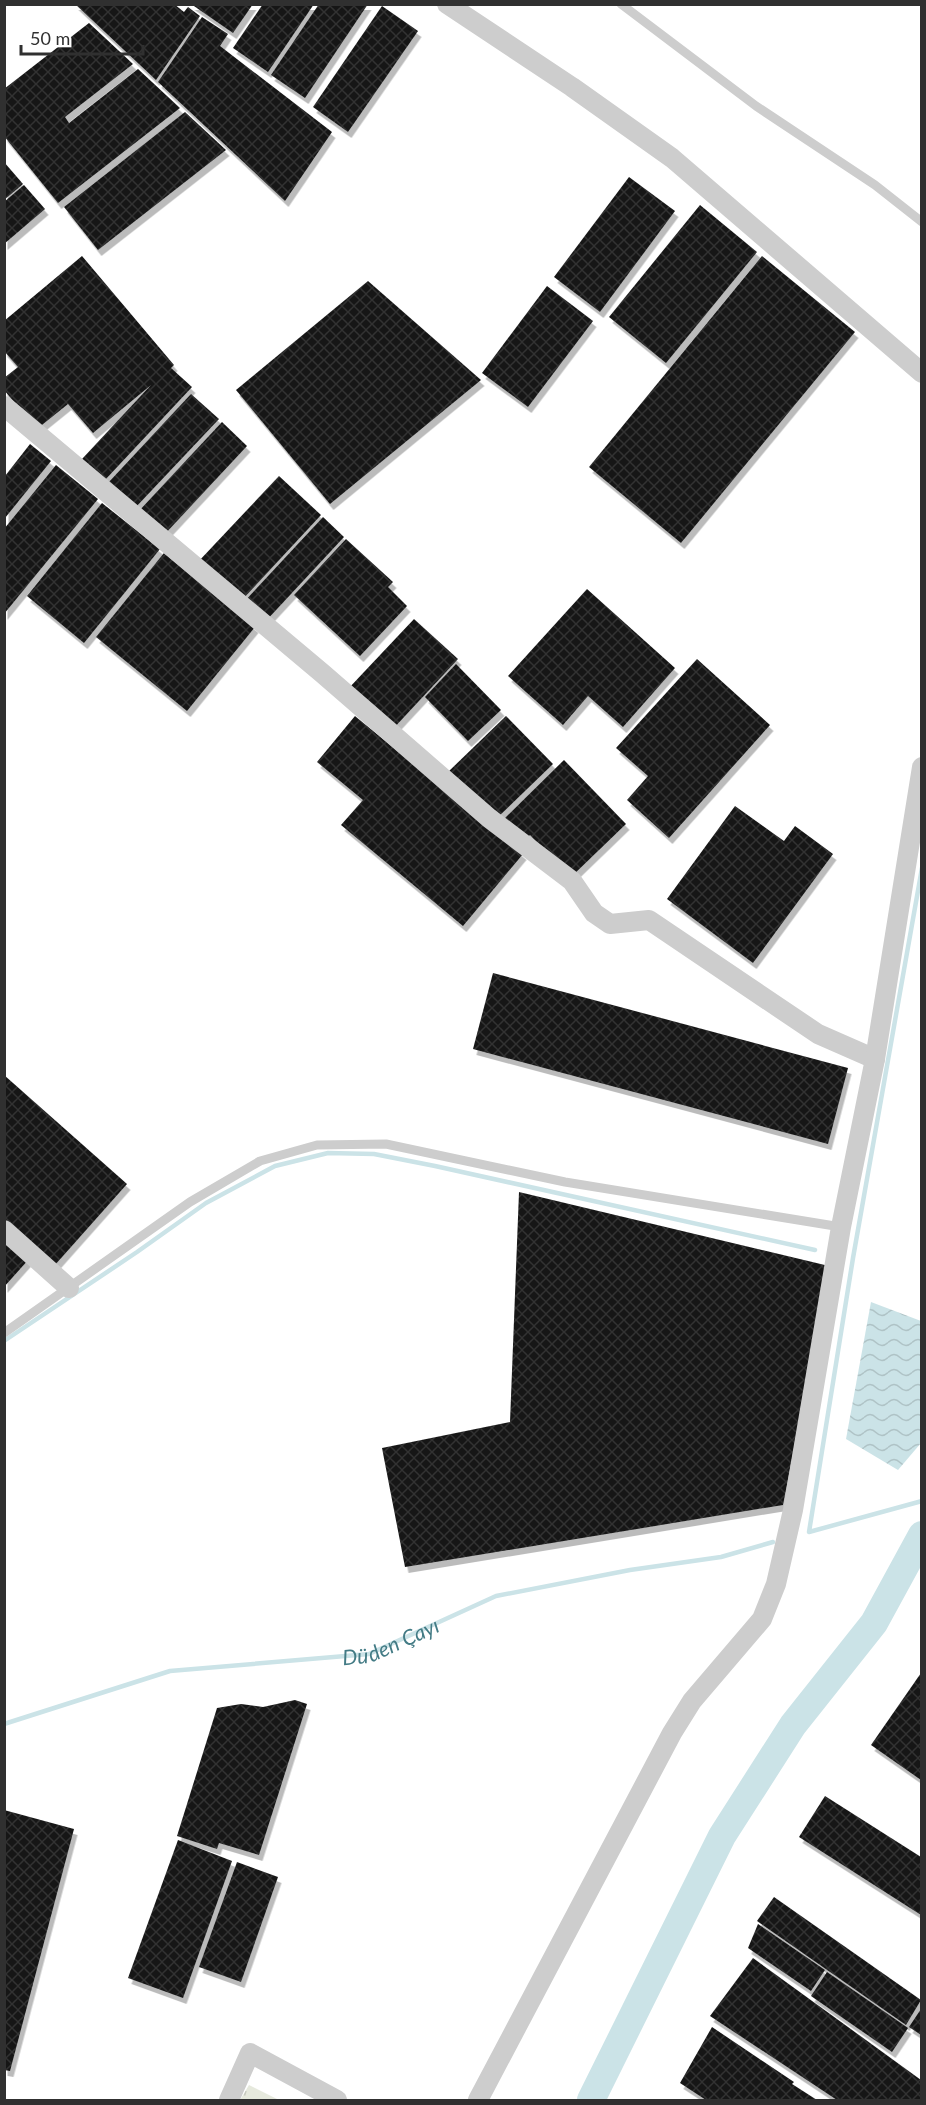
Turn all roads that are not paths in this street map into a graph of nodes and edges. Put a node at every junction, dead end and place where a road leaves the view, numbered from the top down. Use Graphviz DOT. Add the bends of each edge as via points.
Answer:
graph roads {
  1 [pos="447,4"];
  2 [pos="621,4"];
  3 [pos="921,222"];
  4 [pos="921,373"];
  5 [pos="4,406"];
  6 [pos="921,766"];
  7 [pos="875,1059"];
  8 [pos="841,1227"];
  9 [pos="4,1230"];
  10 [pos="69,1288"];
  11 [pos="4,1333"];
  12 [pos="229,2100"];
  13 [pos="337,2100"];
  14 [pos="478,2100"];
  1 -- 4 [label="street" via="672,158"];
  2 -- 3 [label="lane" via="756,106 875,185"];
  5 -- 7 [label="street" via="489,818 572,881 594,913 610,924 649,920 818,1034"];
  6 -- 7 [label="street"];
  7 -- 8 [label="street"];
  8 -- 10 [label="lane" via="565,1182 386,1144 317,1145 260,1161 200,1196"];
  8 -- 14 [label="street" via="793,1510 776,1584 762,1619 692,1701 672,1733"];
  9 -- 10 [label="street"];
  10 -- 11 [label="lane"];
  12 -- 13 [label="street" via="250,2053"];
}
